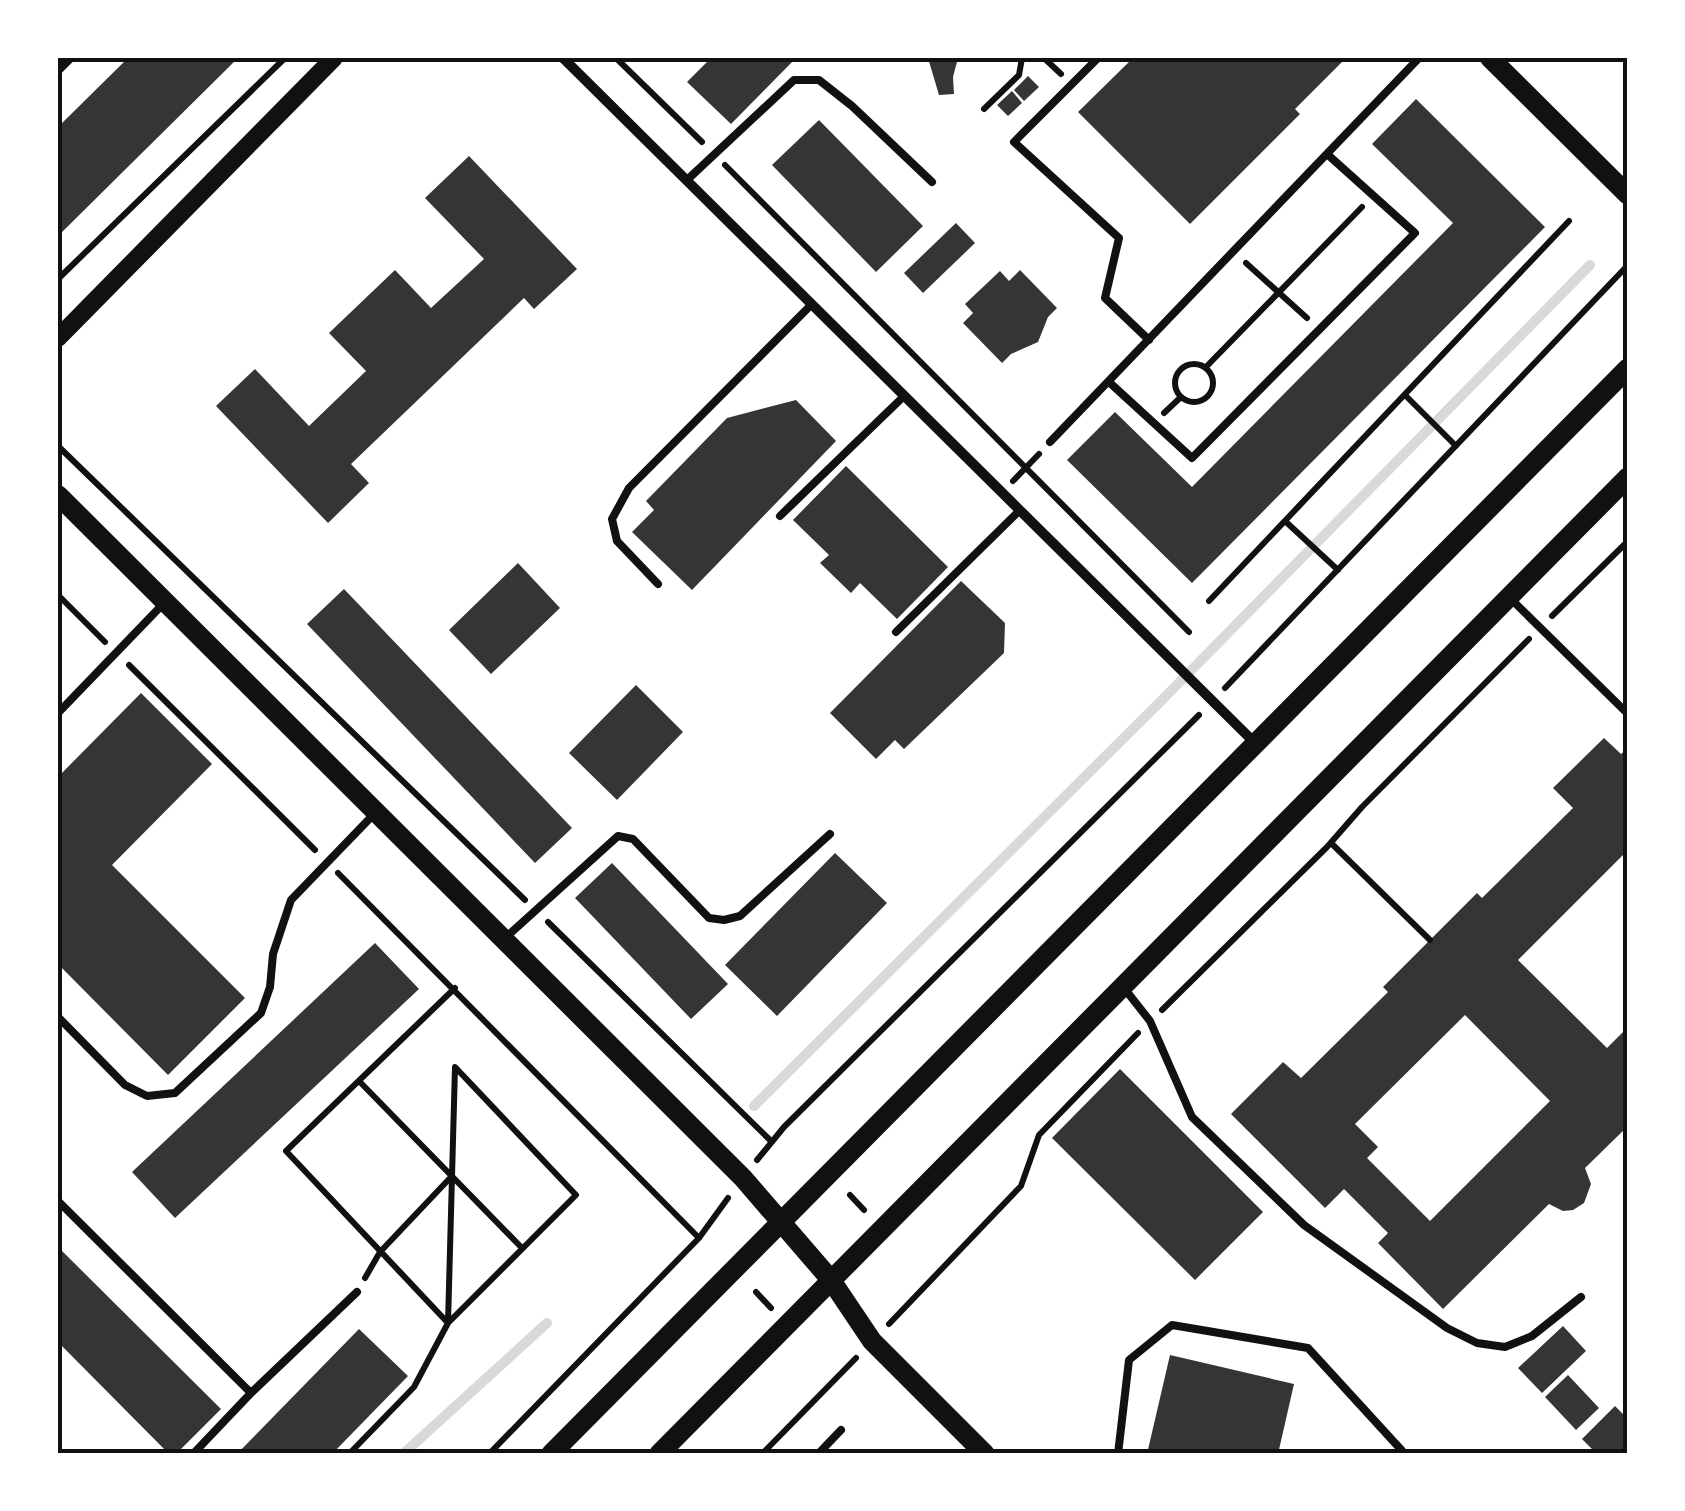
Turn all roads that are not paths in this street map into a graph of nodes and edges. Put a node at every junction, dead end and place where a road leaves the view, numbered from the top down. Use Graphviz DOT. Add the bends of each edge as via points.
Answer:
graph roads {
  1 [pos="71,58"];
  2 [pos="334,58"];
  3 [pos="564,58"];
  4 [pos="1098,58"];
  5 [pos="1419,58"];
  6 [pos="1490,58"];
  7 [pos="58,71"];
  8 [pos="1328,154"];
  9 [pos="687,180"];
  10 [pos="932,182"];
  11 [pos="1628,195"];
  12 [pos="812,304"];
  13 [pos="58,338"];
  14 [pos="1148,340"];
  15 [pos="1628,368"];
  16 [pos="1110,382"];
  17 [pos="902,397"];
  18 [pos="1050,442"];
  19 [pos="1628,476"];
  20 [pos="58,495"];
  21 [pos="1019,511"];
  22 [pos="780,516"];
  23 [pos="658,584"];
  24 [pos="1508,596"];
  25 [pos="164,602"];
  26 [pos="896,632"];
  27 [pos="58,714"];
  28 [pos="1628,714"];
  29 [pos="1257,745"];
  30 [pos="376,812"];
  31 [pos="830,834"];
  32 [pos="504,939"];
  33 [pos="1122,984"];
  34 [pos="58,1017"];
  35 [pos="58,1201"];
  36 [pos="781,1222"];
  37 [pos="831,1280"];
  38 [pos="357,1292"];
  39 [pos="1581,1296"];
  40 [pos="251,1393"];
  41 [pos="842,1430"];
  42 [pos="193,1454"];
  43 [pos="551,1454"];
  44 [pos="659,1454"];
  45 [pos="818,1454"];
  46 [pos="984,1454"];
  47 [pos="1118,1454"];
  48 [pos="1406,1454"];
  1 -- 7 [label="lane"];
  2 -- 13 [label="street"];
  3 -- 9 [label="street"];
  4 -- 14 [label="lane" via="1014,142 1119,238 1105,298"];
  5 -- 8 [label="lane"];
  6 -- 11 [label="main road"];
  8 -- 14 [label="lane"];
  8 -- 16 [label="lane" via="1415,232 1192,458"];
  9 -- 10 [label="lane" via="794,80 820,80"];
  9 -- 12 [label="street"];
  12 -- 17 [label="street"];
  12 -- 23 [label="lane" via="629,488 612,519 618,541"];
  14 -- 16 [label="lane"];
  15 -- 29 [label="main road"];
  16 -- 18 [label="lane"];
  17 -- 21 [label="street"];
  17 -- 22 [label="lane"];
  19 -- 24 [label="main road"];
  20 -- 25 [label="main road"];
  21 -- 26 [label="lane"];
  21 -- 29 [label="street"];
  24 -- 28 [label="lane"];
  24 -- 33 [label="main road"];
  25 -- 27 [label="lane"];
  25 -- 30 [label="main road"];
  29 -- 36 [label="main road"];
  30 -- 32 [label="main road"];
  30 -- 34 [label="lane" via="290,900 261,1013 175,1093 148,1096 126,1085"];
  31 -- 32 [label="lane" via="740,916 724,920 709,918 633,839 618,836"];
  32 -- 36 [label="main road"];
  33 -- 37 [label="main road"];
  33 -- 39 [label="lane" via="1150,1021 1192,1117 1304,1224 1447,1328 1505,1347 1532,1336"];
  35 -- 40 [label="lane"];
  36 -- 37 [label="main road"];
  36 -- 43 [label="main road"];
  37 -- 44 [label="main road"];
  37 -- 46 [label="main road" via="872,1342"];
  38 -- 40 [label="lane"];
  40 -- 42 [label="lane"];
  41 -- 45 [label="lane"];
  47 -- 48 [label="lane" via="1130,1360 1172,1325 1308,1348"];
}
